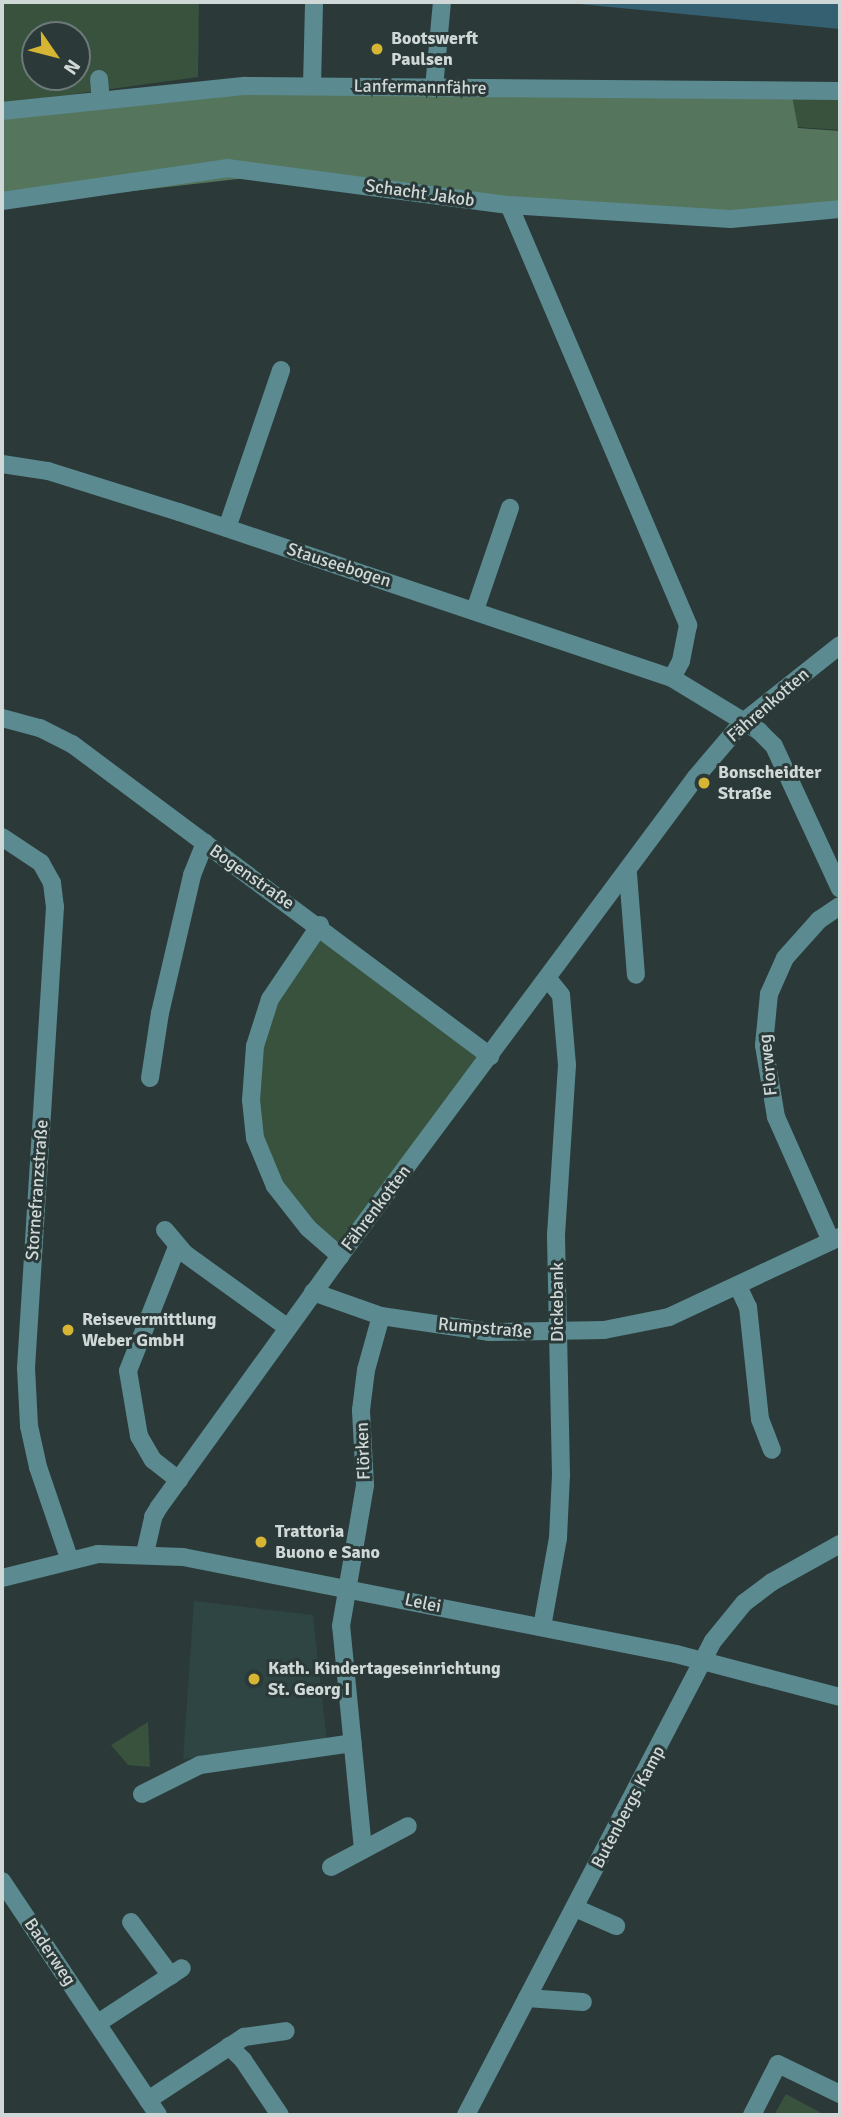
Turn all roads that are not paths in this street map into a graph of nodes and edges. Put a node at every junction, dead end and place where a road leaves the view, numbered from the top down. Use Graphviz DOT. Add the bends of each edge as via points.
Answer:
graph roads {
  1 [pos="314,2"];
  2 [pos="442,2"];
  3 [pos="99,79"];
  4 [pos="312,86"];
  5 [pos="434,88"];
  6 [pos="840,91"];
  7 [pos="101,100"];
  8 [pos="2,111"];
  9 [pos="2,201"];
  10 [pos="509,205"];
  11 [pos="840,209"];
  12 [pos="281,370"];
  13 [pos="2,464"];
  14 [pos="510,508"];
  15 [pos="227,528"];
  16 [pos="475,610"];
  17 [pos="840,645"];
  18 [pos="672,678"];
  19 [pos="2,718"];
  20 [pos="742,723"];
  21 [pos="2,836"];
  22 [pos="205,843"];
  23 [pos="628,874"];
  24 [pos="840,889"];
  25 [pos="840,906"];
  26 [pos="320,925"];
  27 [pos="636,975"];
  28 [pos="549,980"];
  29 [pos="490,1056"];
  30 [pos="150,1079"];
  31 [pos="165,1230"];
  32 [pos="836,1239"];
  33 [pos="177,1247"];
  34 [pos="340,1256"];
  35 [pos="738,1286"];
  36 [pos="313,1292"];
  37 [pos="381,1316"];
  38 [pos="288,1328"];
  39 [pos="556,1334"];
  40 [pos="772,1450"];
  41 [pos="178,1480"];
  42 [pos="840,1544"];
  43 [pos="145,1553"];
  44 [pos="70,1561"];
  45 [pos="2,1578"];
  46 [pos="349,1588"];
  47 [pos="542,1627"];
  48 [pos="704,1662"];
  49 [pos="840,1697"];
  50 [pos="352,1740"];
  51 [pos="270,1743"];
  52 [pos="142,1794"];
  53 [pos="408,1826"];
  54 [pos="363,1849"];
  55 [pos="331,1867"];
  56 [pos="2,1881"];
  57 [pos="575,1908"];
  58 [pos="131,1922"];
  59 [pos="616,1926"];
  60 [pos="527,1998"];
  61 [pos="583,2002"];
  62 [pos="98,2024"];
  63 [pos="286,2031"];
  64 [pos="229,2046"];
  65 [pos="840,2094"];
  66 [pos="148,2100"];
  67 [pos="158,2115"];
  68 [pos="280,2115"];
  69 [pos="466,2115"];
  70 [pos="752,2115"];
  1 -- 4 [label="street"];
  2 -- 5 [label="street"];
  3 -- 7 [label="street"];
  4 -- 5 [label="street, Lanfermannfähre"];
  4 -- 7 [label="street, Lanfermannfähre" via="184,89"];
  5 -- 6 [label="street, Lanfermannfähre"];
  7 -- 8 [label="street, Lanfermannfähre"];
  9 -- 10 [label="street, Schacht Jakob" via="227,169"];
  10 -- 11 [label="street, Schacht Jakob" via="731,219"];
  10 -- 18 [label="street" via="688,625 681,661"];
  12 -- 15 [label="street"];
  13 -- 15 [label="street, Stauseebogen" via="48,471"];
  14 -- 16 [label="street"];
  15 -- 16 [label="street, Stauseebogen"];
  16 -- 18 [label="street, Stauseebogen"];
  17 -- 20 [label="street, Fährenkotten"];
  18 -- 20 [label="street"];
  19 -- 22 [label="street, Bogenstraße" via="40,728 72,744"];
  20 -- 23 [label="street, Fährenkotten" via="696,777"];
  20 -- 24 [label="street" via="774,746"];
  21 -- 44 [label="street, Stornefranzstraße" via="41,863 52,883 55,907 26,1368 29,1426 38,1467"];
  22 -- 26 [label="street, Bogenstraße"];
  22 -- 30 [label="street" via="192,875 160,1013"];
  23 -- 27 [label="street"];
  23 -- 28 [label="street, Fährenkotten"];
  25 -- 32 [label="street, Florweg" via="812,927 785,958 767,1002 764,1045 775,1117"];
  26 -- 29 [label="street, Bogenstraße"];
  26 -- 34 [label="street" via="270,999 255,1046 251,1100 255,1138 275,1186 308,1228"];
  28 -- 29 [label="street, Fährenkotten"];
  28 -- 39 [label="street, Dickebank" via="561,995 568,1065 556,1235"];
  29 -- 34 [label="street, Fährenkotten"];
  31 -- 33 [label="street"];
  32 -- 35 [label="street, Rumpstraße"];
  33 -- 38 [label="street"];
  33 -- 41 [label="street" via="128,1371 139,1436 153,1460"];
  34 -- 36 [label="street, Fährenkotten"];
  35 -- 39 [label="street, Rumpstraße" via="669,1317 632,1327"];
  35 -- 40 [label="street" via="748,1307 760,1419"];
  36 -- 37 [label="street, Rumpstraße"];
  36 -- 38 [label="street, Fährenkotten"];
  37 -- 39 [label="street, Rumpstraße" via="489,1332"];
  37 -- 46 [label="street, Flörken" via="361,1410 365,1485"];
  38 -- 41 [label="street, Fährenkotten"];
  39 -- 47 [label="street, Dickebank" via="561,1488 558,1538"];
  41 -- 43 [label="street, Fährenkotten" via="153,1517"];
  42 -- 48 [label="street, Butenbergs Kamp" via="744,1603 713,1641"];
  43 -- 44 [label="street, Lelei" via="98,1554"];
  43 -- 46 [label="street, Lelei"];
  44 -- 45 [label="street, Lelei"];
  46 -- 47 [label="street, Lelei"];
  46 -- 50 [label="street, Flörken" via="341,1637"];
  47 -- 48 [label="street, Lelei"];
  48 -- 49 [label="street, Lelei"];
  48 -- 57 [label="street, Butenbergs Kamp"];
  50 -- 51 [label="street"];
  50 -- 52 [label="street" via="200,1765"];
  50 -- 54 [label="street, Flörken"];
  53 -- 54 [label="street"];
  54 -- 55 [label="street" via="344,1864"];
  56 -- 62 [label="street, Baderweg"];
  57 -- 59 [label="street"];
  57 -- 60 [label="street, Butenbergs Kamp"];
  58 -- 62 [label="street" via="176,1972"];
  60 -- 61 [label="street"];
  60 -- 69 [label="street, Butenbergs Kamp"];
  62 -- 66 [label="street, Baderweg"];
  63 -- 64 [label="street" via="261,2032"];
  64 -- 66 [label="street"];
  64 -- 68 [label="street"];
  65 -- 70 [label="street" via="778,2064"];
  66 -- 67 [label="street, Baderweg"];
}
